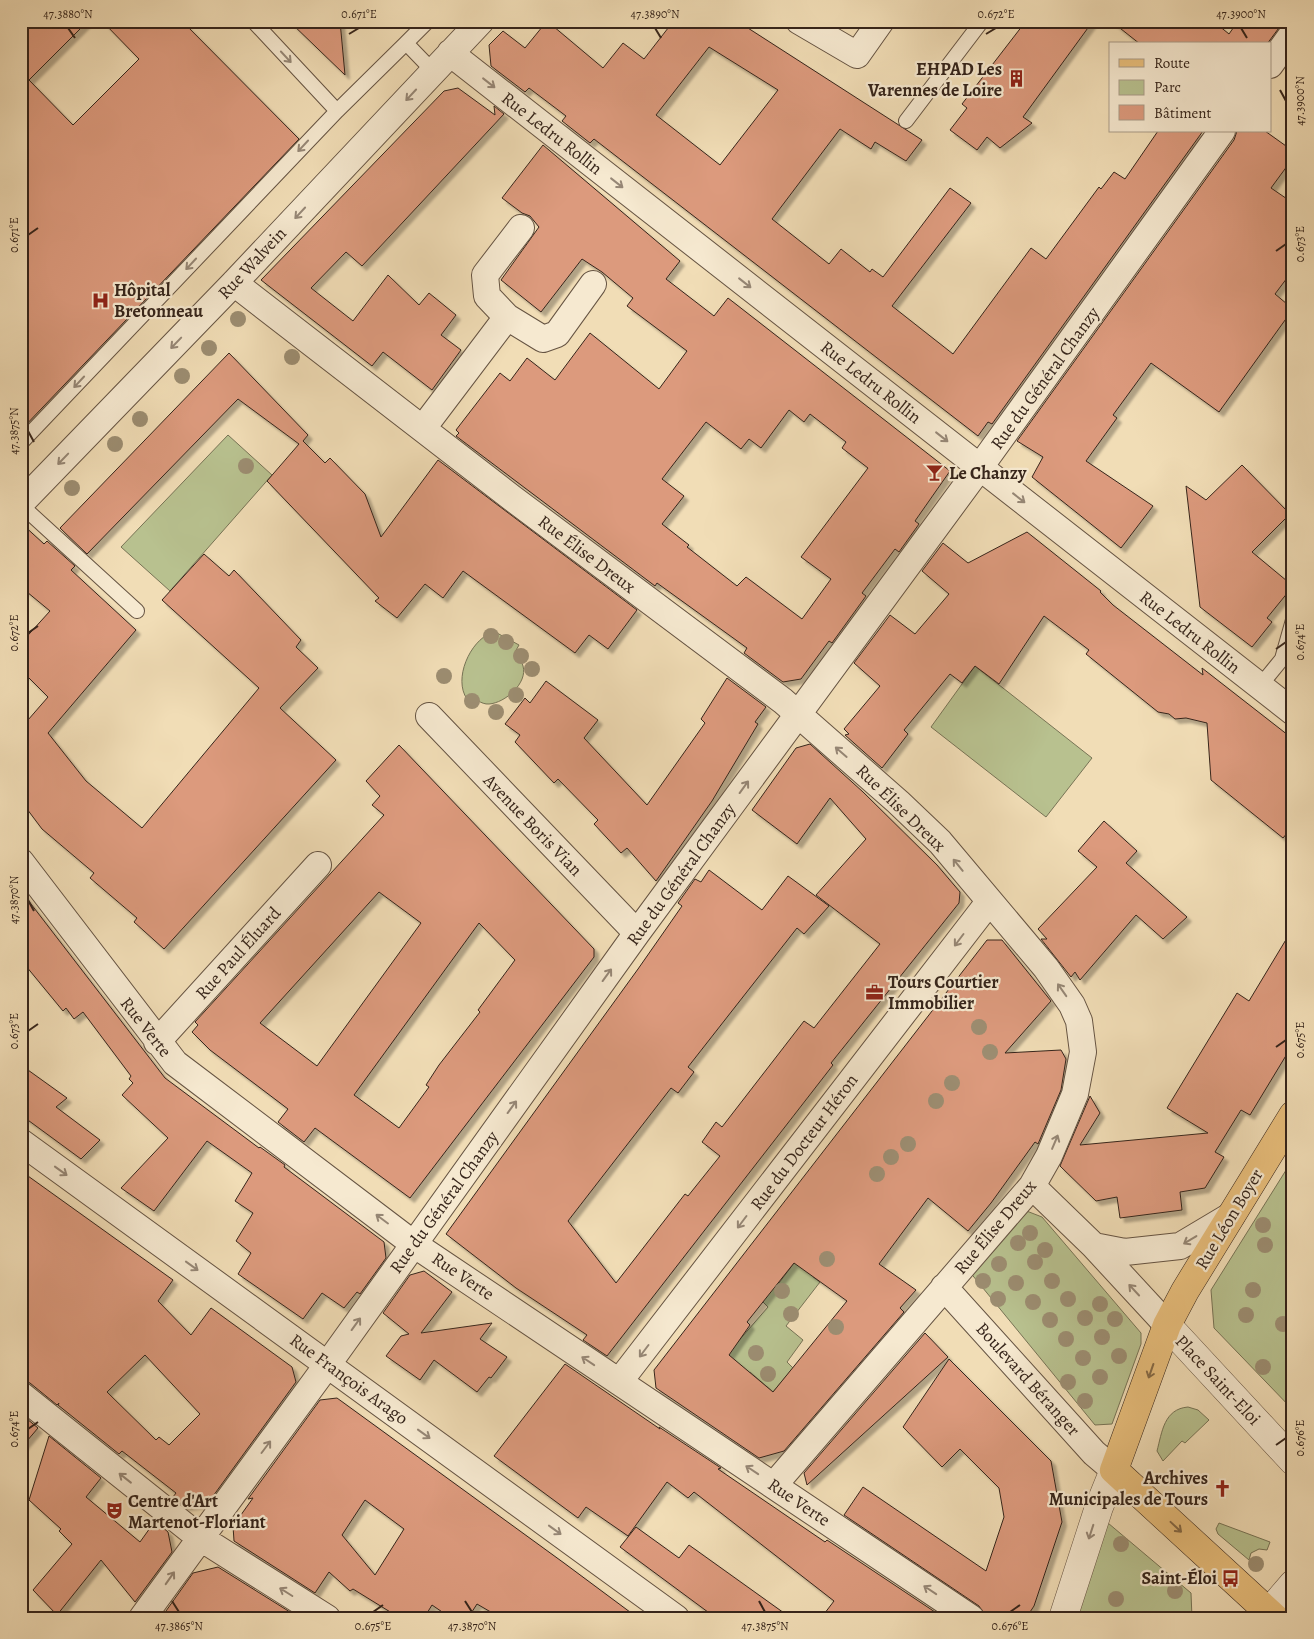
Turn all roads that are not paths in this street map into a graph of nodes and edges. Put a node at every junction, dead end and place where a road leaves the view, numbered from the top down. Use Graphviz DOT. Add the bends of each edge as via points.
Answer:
graph roads {
  1 [pos="253,21"];
  2 [pos="428,21"];
  3 [pos="481,21"];
  4 [pos="798,21"];
  5 [pos="881,21"];
  6 [pos="982,21"];
  7 [pos="1293,33"];
  8 [pos="406,43"];
  9 [pos="1272,61"];
  10 [pos="442,62"];
  11 [pos="337,111"];
  12 [pos="906,121"];
  13 [pos="1221,132"];
  14 [pos="521,228"];
  15 [pos="234,282"];
  16 [pos="593,284"];
  17 [pos="507,317"];
  18 [pos="423,428"];
  19 [pos="21,443"];
  20 [pos="980,467"];
  21 [pos="21,504"];
  22 [pos="138,611"];
  23 [pos="1293,620"];
  24 [pos="1260,686"];
  25 [pos="1293,712"];
  26 [pos="799,714"];
  27 [pos="429,716"];
  28 [pos="21,862"];
  29 [pos="318,865"];
  30 [pos="989,902"];
  31 [pos="637,933"];
  32 [pos="157,1042"];
  33 [pos="1293,1115"];
  34 [pos="21,1142"];
  35 [pos="1032,1186"];
  36 [pos="1232,1215"];
  37 [pos="414,1243"];
  38 [pos="1094,1246"];
  39 [pos="944,1287"];
  40 [pos="1167,1325"];
  41 [pos="328,1364"];
  42 [pos="619,1382"];
  43 [pos="21,1395"];
  44 [pos="1293,1461"];
  45 [pos="1114,1470"];
  46 [pos="774,1485"];
  47 [pos="199,1537"];
  48 [pos="1293,1584"];
  49 [pos="1268,1616"];
  50 [pos="142,1618"];
  51 [pos="328,1618"];
  52 [pos="676,1618"];
  53 [pos="971,1618"];
  54 [pos="1063,1618"];
  1 -- 11 [label="lane, one-way"];
  2 -- 8 [label="lane"];
  3 -- 10 [label="street, Rue Walvein"];
  4 -- 5 [label="street" via="857,55"];
  6 -- 12 [label="lane"];
  7 -- 9 [label="street"];
  8 -- 10 [label="lane"];
  8 -- 11 [label="lane"];
  10 -- 15 [label="street, Rue Walvein, one-way"];
  10 -- 20 [label="street, Rue Ledru Rollin, one-way"];
  11 -- 19 [label="lane, one-way"];
  13 -- 20 [label="street, Rue du Général Chanzy"];
  14 -- 17 [label="street" via="486,275 487,296"];
  15 -- 18 [label="street, Rue Élise Dreux"];
  15 -- 21 [label="street, Rue Walvein, one-way"];
  16 -- 17 [label="street" via="557,334 543,339"];
  17 -- 18 [label="street"];
  18 -- 26 [label="street, Rue Élise Dreux"];
  20 -- 24 [label="street, Rue Ledru Rollin, one-way"];
  20 -- 26 [label="street, Rue du Général Chanzy"];
  21 -- 22 [label="lane"];
  23 -- 24 [label="lane" via="1282,659"];
  24 -- 25 [label="street, Rue Ledru Rollin"];
  30 -- 26 [label="street, Rue Élise Dreux, one-way" via="940,842"];
  31 -- 26 [label="street, Rue du Général Chanzy, one-way"];
  27 -- 31 [label="street, Avenue Boris Vian"];
  28 -- 32 [label="street, Rue Verte"];
  29 -- 32 [label="street, Rue Paul Éluard"];
  35 -- 30 [label="street, Rue Élise Dreux, one-way" via="1049,1156 1075,1094 1082,1068 1082,1037 1079,1021 1062,989"];
  30 -- 42 [label="street, Rue du Docteur Héron, one-way"];
  37 -- 31 [label="street, Rue du Général Chanzy, one-way"];
  37 -- 32 [label="street, Rue Verte, one-way" via="175,1063"];
  33 -- 36 [label="main road, Rue Léon Boyer"];
  34 -- 41 [label="street, Rue François Arago, one-way"];
  35 -- 38 [label="street"];
  35 -- 39 [label="street, Rue Élise Dreux"];
  36 -- 38 [label="street, one-way" via="1176,1247 1125,1252"];
  36 -- 40 [label="main road, Rue Léon Boyer" via="1184,1291"];
  41 -- 37 [label="street, Rue du Général Chanzy, one-way"];
  42 -- 37 [label="street, Rue Verte, one-way"];
  40 -- 38 [label="street, one-way"];
  39 -- 45 [label="street, Boulevard Béranger" via="1094,1453"];
  39 -- 46 [label="street, Rue Élise Dreux"];
  40 -- 44 [label="street, Place Saint-Eloi"];
  40 -- 45 [label="main road, Place Saint-Eloi, one-way"];
  47 -- 41 [label="street, Rue du Général Chanzy, one-way"];
  41 -- 52 [label="street, Rue François Arago, one-way"];
  46 -- 42 [label="street, Rue Verte, one-way"];
  47 -- 43 [label="street, one-way"];
  45 -- 49 [label="main road, one-way"];
  45 -- 54 [label="street, Place Saint-Eloi, one-way"];
  53 -- 46 [label="street, Rue Verte, one-way"];
  50 -- 47 [label="street, Rue du Général Chanzy, one-way"];
  51 -- 47 [label="street, one-way"];
  48 -- 49 [label="street"];
}
